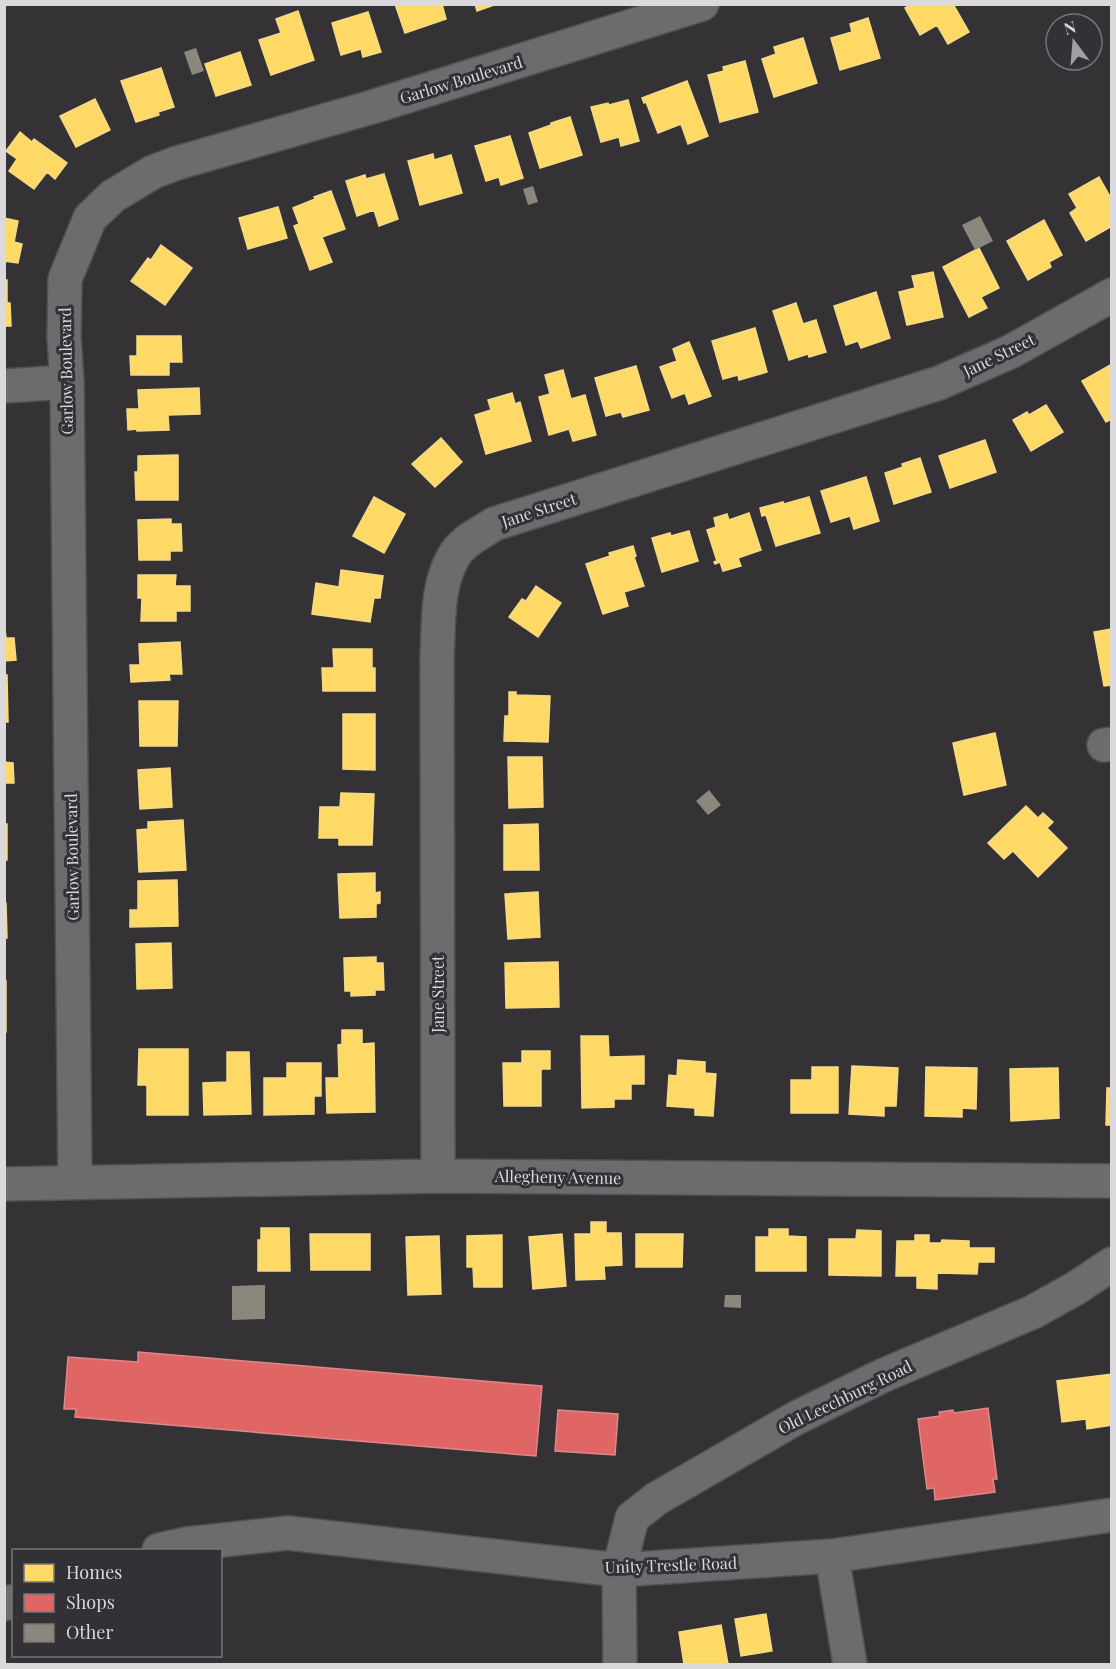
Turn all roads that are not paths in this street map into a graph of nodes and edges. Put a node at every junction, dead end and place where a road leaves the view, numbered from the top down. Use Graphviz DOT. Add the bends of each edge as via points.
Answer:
graph roads {
  1 [pos="702,4"];
  2 [pos="1112,295"];
  3 [pos="67,382"];
  4 [pos="4,386"];
  5 [pos="438,1176"];
  6 [pos="1112,1181"];
  7 [pos="75,1182"];
  8 [pos="4,1184"];
  9 [pos="1112,1263"];
  10 [pos="1112,1515"];
  11 [pos="167,1549"];
  12 [pos="831,1556"];
  13 [pos="619,1570"];
  14 [pos="620,1665"];
  15 [pos="850,1665"];
  1 -- 3 [label="street, Garlow Boulevard" via="153,172 113,196 90,218 65,279"];
  2 -- 5 [label="street, Jane Street" via="1010,352 939,383 494,524 454,555 441,588 437,657"];
  3 -- 4 [label="street"];
  3 -- 7 [label="street, Garlow Boulevard"];
  5 -- 6 [label="street, Allegheny Avenue"];
  5 -- 7 [label="street, Allegheny Avenue"];
  7 -- 8 [label="street, Allegheny Avenue"];
  9 -- 13 [label="street, Old Leechburg Road" via="1033,1312 884,1375 796,1418 656,1499 632,1518"];
  10 -- 12 [label="street, Unity Trestle Road"];
  11 -- 13 [label="street, Unity Trestle Road" via="288,1533"];
  12 -- 13 [label="street, Unity Trestle Road"];
  12 -- 15 [label="street"];
  13 -- 14 [label="street, Old Leechburg Road"];
}
